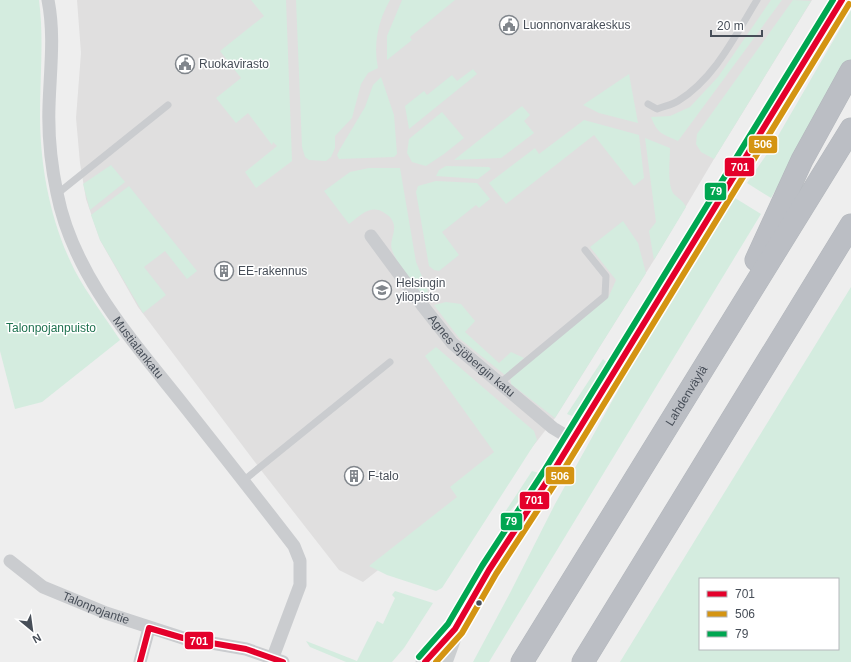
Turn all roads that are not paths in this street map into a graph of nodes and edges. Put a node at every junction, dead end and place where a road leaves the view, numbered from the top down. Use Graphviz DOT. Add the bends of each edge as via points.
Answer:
graph roads {
  1 [pos="48,0"];
  2 [pos="757,0"];
  3 [pos="842,0"];
  4 [pos="851,71"];
  5 [pos="648,104"];
  6 [pos="168,105"];
  7 [pos="851,129"];
  8 [pos="57,194"];
  9 [pos="851,225"];
  10 [pos="851,232"];
  11 [pos="371,236"];
  12 [pos="586,250"];
  13 [pos="831,259"];
  14 [pos="716,348"];
  15 [pos="390,362"];
  16 [pos="500,383"];
  17 [pos="573,440"];
  18 [pos="243,481"];
  19 [pos="10,561"];
  20 [pos="150,628"];
  21 [pos="455,629"];
  22 [pos="278,660"];
  23 [pos="140,662"];
  24 [pos="425,662"];
  25 [pos="443,662"];
  26 [pos="522,662"];
  27 [pos="583,662"];
  1 -- 8 [label="street, Mustialankatu" via="52,43 50,151"];
  2 -- 5 [label="lane" via="716,66 701,84 677,102 657,109"];
  3 -- 17 [label="street"];
  4 -- 14 [label="highway" via="802,160"];
  6 -- 8 [label="lane"];
  7 -- 14 [label="highway, Lahdenväylä"];
  8 -- 18 [label="street, Mustialankatu" via="77,254 104,302"];
  9 -- 13 [label="highway"];
  10 -- 13 [label="highway"];
  11 -- 16 [label="street, Agnes Sjöbergin katu" via="452,343"];
  12 -- 16 [label="lane" via="606,276 605,296"];
  13 -- 27 [label="highway"];
  14 -- 26 [label="highway, Lahdenväylä"];
  15 -- 18 [label="lane"];
  16 -- 17 [label="street, Agnes Sjöbergin katu" via="553,428"];
  17 -- 21 [label="street" via="492,565"];
  18 -- 22 [label="street, Mustialankatu" via="294,546 300,561 300,585"];
  19 -- 20 [label="street, Talonpojantie" via="43,587"];
  20 -- 22 [label="street, Talonpojantie" via="183,638 246,649"];
  20 -- 23 [label="street"];
  21 -- 24 [label="street"];
  21 -- 25 [label="street"];
}
